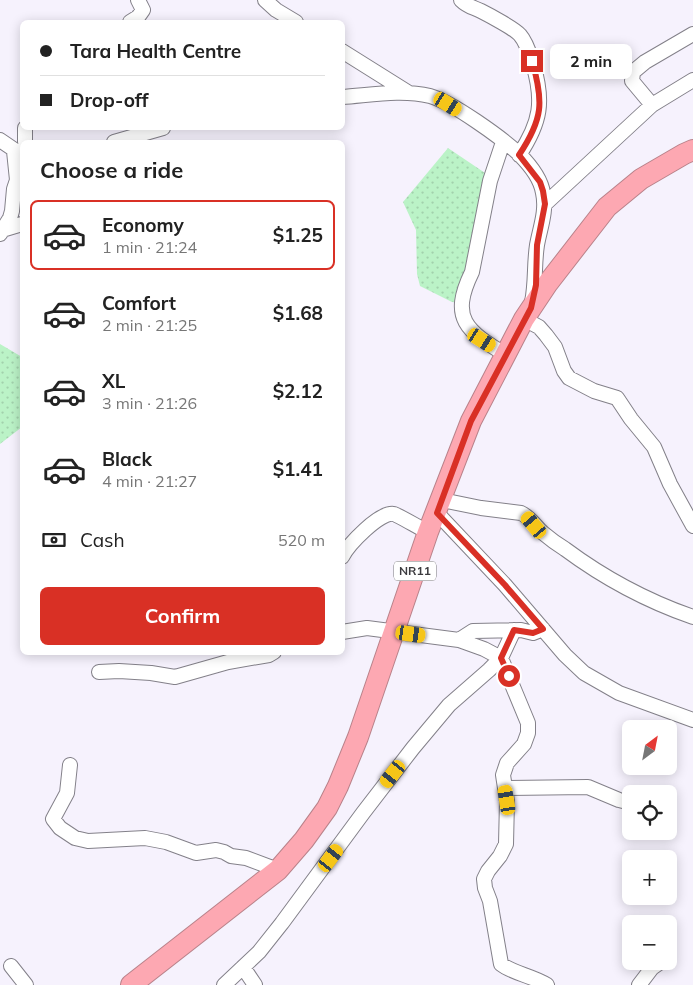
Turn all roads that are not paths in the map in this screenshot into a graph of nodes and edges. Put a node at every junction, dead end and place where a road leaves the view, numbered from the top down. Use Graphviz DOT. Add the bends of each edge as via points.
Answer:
graph roads {
  1 [pos="138,0"];
  2 [pos="265,0"];
  3 [pos="461,0"];
  4 [pos="133,20"];
  5 [pos="293,20"];
  6 [pos="693,34"];
  7 [pos="345,53"];
  8 [pos="693,80"];
  9 [pos="410,93"];
  10 [pos="345,97"];
  11 [pos="652,105"];
  12 [pos="157,130"];
  13 [pos="0,140"];
  14 [pos="121,140"];
  15 [pos="503,142"];
  16 [pos="20,150"];
  17 [pos="693,150"];
  18 [pos="519,155"];
  19 [pos="545,204"];
  20 [pos="20,225"];
  21 [pos="1,232"];
  22 [pos="528,314"];
  23 [pos="506,355"];
  24 [pos="440,506"];
  25 [pos="693,526"];
  26 [pos="428,532"];
  27 [pos="345,553"];
  28 [pos="693,617"];
  29 [pos="543,629"];
  30 [pos="514,630"];
  31 [pos="345,632"];
  32 [pos="394,632"];
  33 [pos="459,640"];
  34 [pos="269,655"];
  35 [pos="501,658"];
  36 [pos="99,672"];
  37 [pos="693,720"];
  38 [pos="70,765"];
  39 [pos="505,788"];
  40 [pos="622,801"];
  41 [pos="278,870"];
  42 [pos="11,966"];
  43 [pos="243,967"];
  44 [pos="650,970"];
  45 [pos="26,985"];
  46 [pos="131,985"];
  47 [pos="224,985"];
  48 [pos="255,985"];
  49 [pos="547,985"];
  50 [pos="639,985"];
  1 -- 4 [label="street" via="143,10"];
  2 -- 5 [label="street"];
  3 -- 18 [label="street" via="520,35 529,51 539,85 540,102 535,128"];
  6 -- 11 [label="street" via="632,72 632,81"];
  7 -- 9 [label="street"];
  8 -- 11 [label="street"];
  9 -- 10 [label="street"];
  9 -- 15 [label="street" via="431,96 448,104"];
  11 -- 19 [label="street"];
  12 -- 14 [label="street"];
  13 -- 16 [label="street"];
  15 -- 18 [label="street"];
  15 -- 23 [label="street" via="490,181 476,254 461,303 465,323 471,330"];
  16 -- 21 [label="street" via="10,218"];
  17 -- 22 [label="highway, NR11" via="641,179 607,207"];
  18 -- 19 [label="street" via="540,182"];
  19 -- 22 [label="street" via="537,245 536,285"];
  20 -- 21 [label="street"];
  22 -- 23 [label="highway, NR11"];
  22 -- 25 [label="street" via="546,335 570,378 594,391 617,398 654,447"];
  23 -- 24 [label="highway, NR11" via="471,421"];
  24 -- 26 [label="highway, NR11"];
  24 -- 28 [label="street" via="521,513 563,548 625,587 661,606"];
  24 -- 29 [label="street"];
  26 -- 27 [label="street" via="394,514 384,515 352,542"];
  26 -- 32 [label="highway, NR11"];
  29 -- 30 [label="street" via="533,633"];
  29 -- 37 [label="street" via="584,673 605,686"];
  30 -- 33 [label="street" via="472,631"];
  30 -- 35 [label="street"];
  31 -- 32 [label="street" via="367,628"];
  32 -- 33 [label="street"];
  32 -- 41 [label="highway, NR11" via="338,786 327,808"];
  33 -- 35 [label="street"];
  34 -- 36 [label="street" via="228,662 175,677"];
  35 -- 39 [label="street" via="528,723 524,744 507,762 503,775"];
  35 -- 43 [label="street" via="449,705 413,748 282,923"];
  38 -- 41 [label="street" via="67,794 53,819 75,838 88,841 145,838 196,853 216,850"];
  39 -- 40 [label="street" via="588,787"];
  39 -- 49 [label="street" via="506,844 484,879 499,958 505,967"];
  41 -- 46 [label="highway, NR11"];
  42 -- 45 [label="street"];
  43 -- 47 [label="street"];
  43 -- 48 [label="street"];
  44 -- 50 [label="street"];
}
